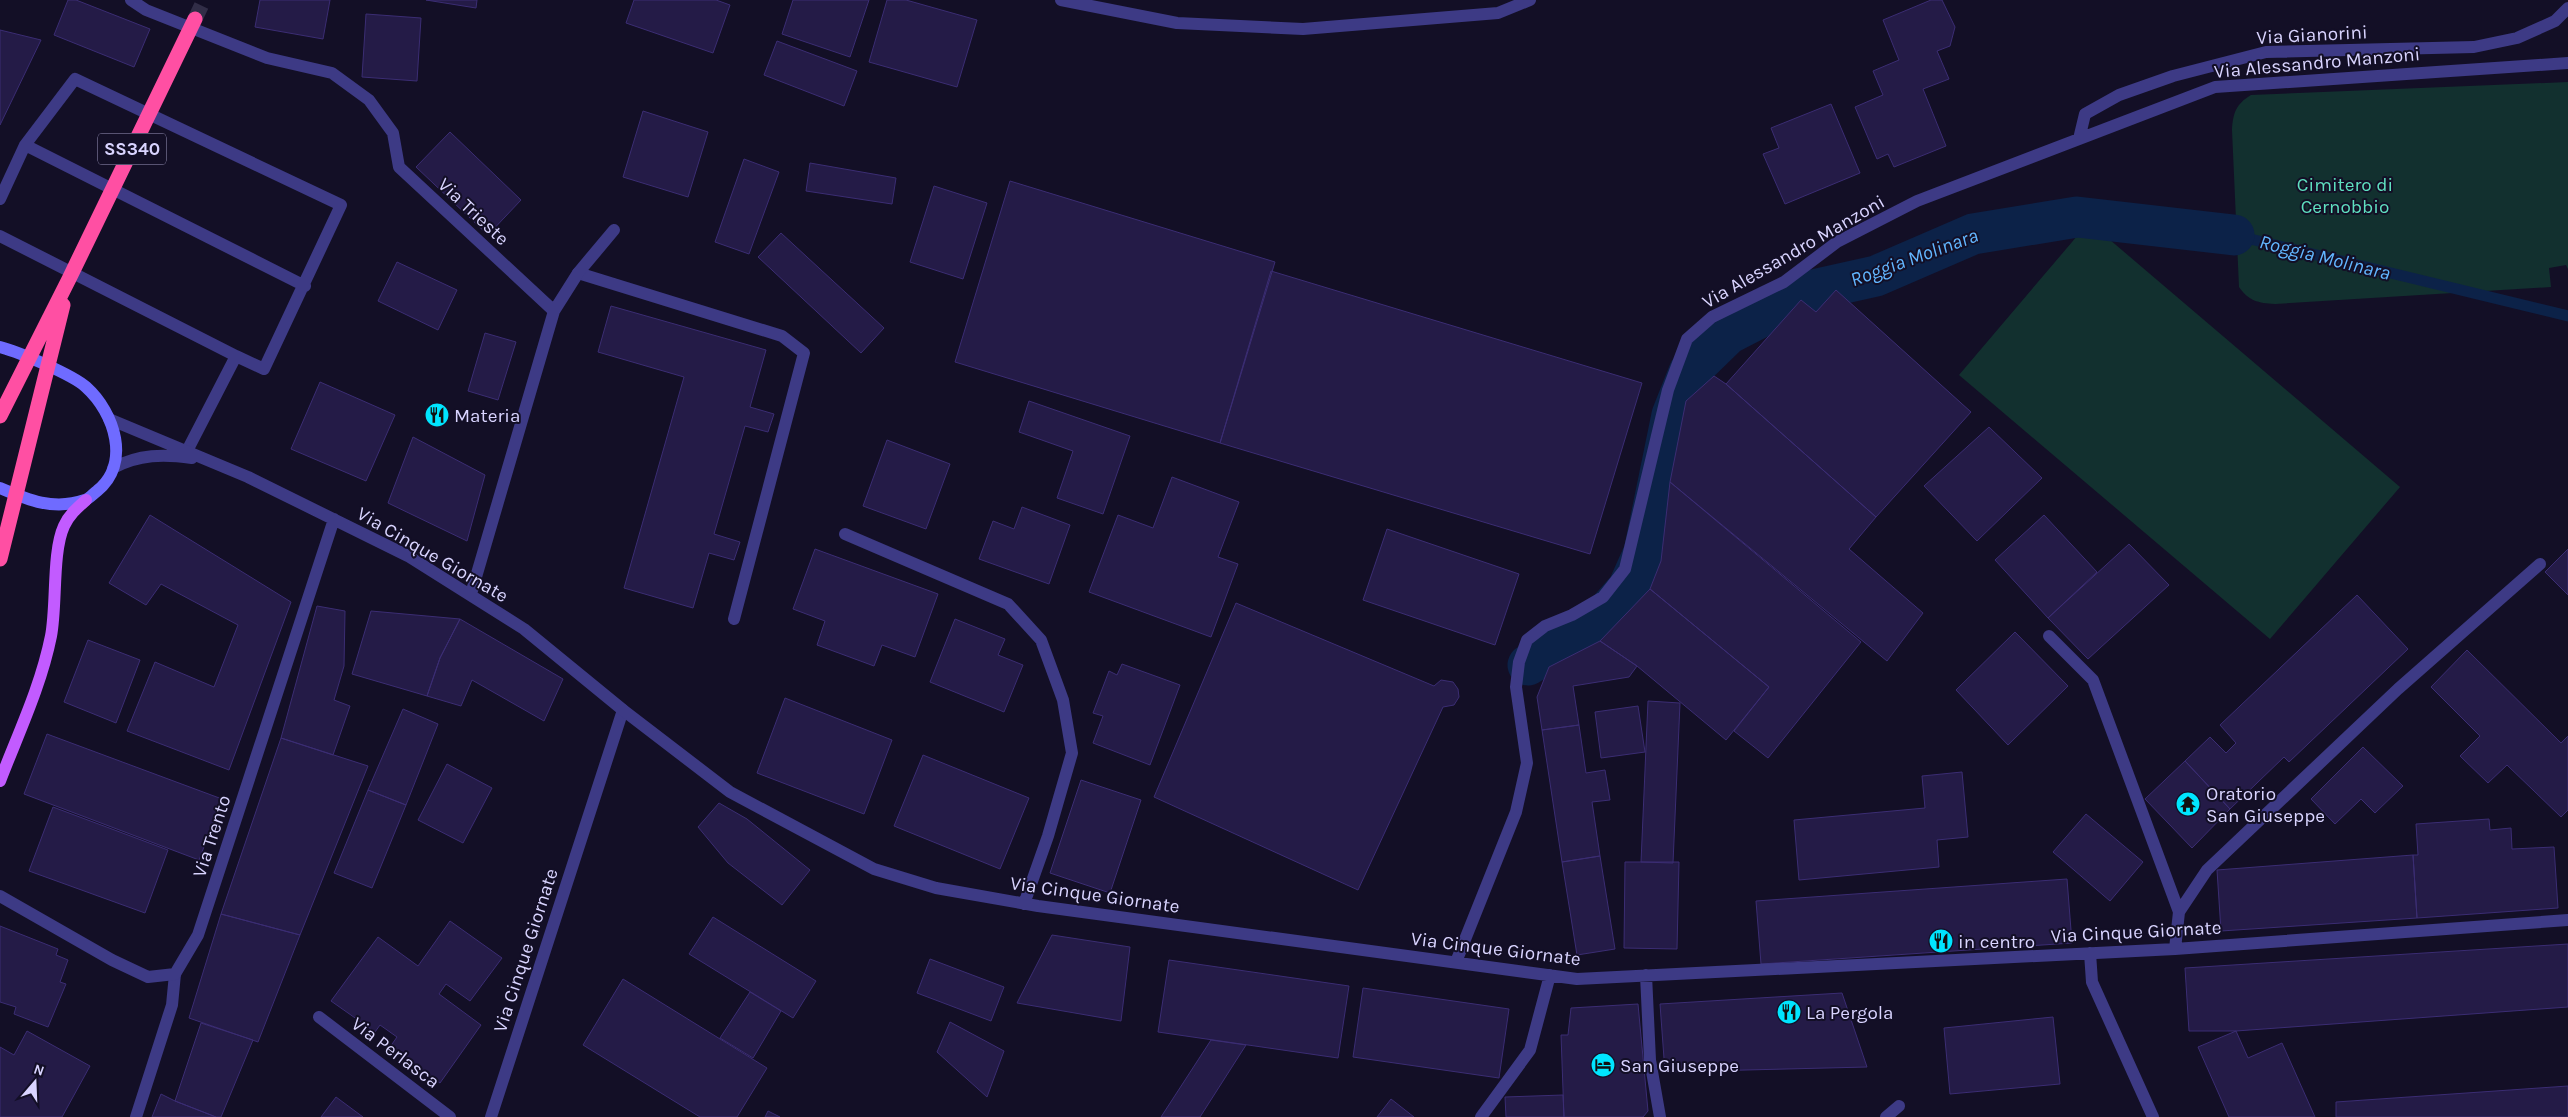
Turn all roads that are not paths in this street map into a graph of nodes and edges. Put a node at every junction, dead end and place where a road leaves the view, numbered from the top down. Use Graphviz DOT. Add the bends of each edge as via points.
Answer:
graph roads {
  1 [pos="131,0"];
  2 [pos="1061,0"];
  3 [pos="1530,0"];
  4 [pos="2568,8"];
  5 [pos="195,19"];
  6 [pos="2568,63"];
  7 [pos="2079,139"];
  8 [pos="25,145"];
  9 [pos="0,199"];
  10 [pos="614,230"];
  11 [pos="0,236"];
  12 [pos="578,273"];
  13 [pos="69,280"];
  14 [pos="305,286"];
  15 [pos="554,311"];
  16 [pos="0,347"];
  17 [pos="236,356"];
  18 [pos="0,416"];
  19 [pos="109,419"];
  20 [pos="187,451"];
  21 [pos="207,460"];
  22 [pos="113,468"];
  23 [pos="0,488"];
  24 [pos="86,500"];
  25 [pos="334,518"];
  26 [pos="845,534"];
  27 [pos="0,558"];
  28 [pos="2540,564"];
  29 [pos="471,594"];
  30 [pos="734,619"];
  31 [pos="2049,636"];
  32 [pos="623,710"];
  33 [pos="0,781"];
  34 [pos="0,896"];
  35 [pos="1024,904"];
  36 [pos="2179,912"];
  37 [pos="2568,920"];
  38 [pos="2175,949"];
  39 [pos="2090,953"];
  40 [pos="1456,962"];
  41 [pos="175,974"];
  42 [pos="1550,975"];
  43 [pos="1646,975"];
  44 [pos="319,1017"];
  45 [pos="1899,1106"];
  46 [pos="136,1117"];
  47 [pos="450,1117"];
  48 [pos="491,1117"];
  49 [pos="1482,1117"];
  50 [pos="1660,1117"];
  51 [pos="1886,1117"];
  52 [pos="2153,1117"];
  1 -- 15 [label="street, Via Trieste" via="146,10 267,58 332,73 369,100 393,133 399,167"];
  2 -- 3 [label="street" via="1177,23 1303,29 1498,13"];
  4 -- 7 [label="street, Via Gianorini" via="2555,21 2518,38 2474,47 2266,52 2225,62 2173,76 2119,96 2085,114"];
  5 -- 13 [label="highway, SS340"];
  6 -- 7 [label="street, Via Alessandro Manzoni" via="2214,87"];
  7 -- 40 [label="street, Via Alessandro Manzoni" via="1917,201 1837,242 1784,282 1712,317 1687,339 1668,390 1625,568 1603,596 1572,615 1545,626 1527,640 1519,662 1516,687 1527,764 1518,802"];
  8 -- 9 [label="street"];
  8 -- 14 [label="street"];
  8 -- 14 [label="street" via="75,79 341,205"];
  10 -- 12 [label="street"];
  11 -- 17 [label="street"];
  12 -- 15 [label="street"];
  12 -- 30 [label="street" via="782,336 804,354"];
  13 -- 18 [label="highway, SS340"];
  13 -- 27 [label="highway"];
  14 -- 17 [label="street" via="264,369"];
  15 -- 29 [label="street"];
  16 -- 19 [label="street" via="18,351 86,386"];
  17 -- 20 [label="street"];
  19 -- 20 [label="street, Via Cinque Giornate"];
  19 -- 22 [label="street" via="117,446"];
  20 -- 21 [label="street, Via Cinque Giornate"];
  21 -- 22 [label="street, Via Cinque Giornate" via="168,454 126,461"];
  21 -- 25 [label="street, Via Cinque Giornate"];
  22 -- 24 [label="street" via="106,484"];
  23 -- 24 [label="street" via="35,503 61,504"];
  24 -- 33 [label="main road" via="71,513 63,527 51,636"];
  25 -- 29 [label="street, Via Cinque Giornate" via="408,556"];
  25 -- 41 [label="street, Via Trento" via="198,935"];
  26 -- 35 [label="street" via="1008,604 1041,640 1063,700 1072,753"];
  28 -- 36 [label="street" via="2398,689 2207,870"];
  29 -- 32 [label="street, Via Cinque Giornate" via="524,629"];
  31 -- 36 [label="street" via="2093,680"];
  32 -- 35 [label="street, Via Cinque Giornate" via="730,792 874,869 936,888"];
  32 -- 48 [label="street, Via Cinque Giornate"];
  34 -- 41 [label="street" via="148,977"];
  35 -- 40 [label="street, Via Cinque Giornate"];
  36 -- 38 [label="street"];
  37 -- 38 [label="street, Via Cinque Giornate"];
  38 -- 39 [label="street, Via Cinque Giornate"];
  39 -- 43 [label="street, Via Cinque Giornate"];
  39 -- 52 [label="street" via="2092,982"];
  40 -- 42 [label="street, Via Cinque Giornate"];
  41 -- 46 [label="street" via="172,1005"];
  42 -- 43 [label="street, Via Cinque Giornate" via="1577,978"];
  42 -- 49 [label="street" via="1530,1050"];
  43 -- 50 [label="street" via="1650,1060"];
  44 -- 47 [label="street, Via Perlasca"];
  45 -- 51 [label="street"];
}
